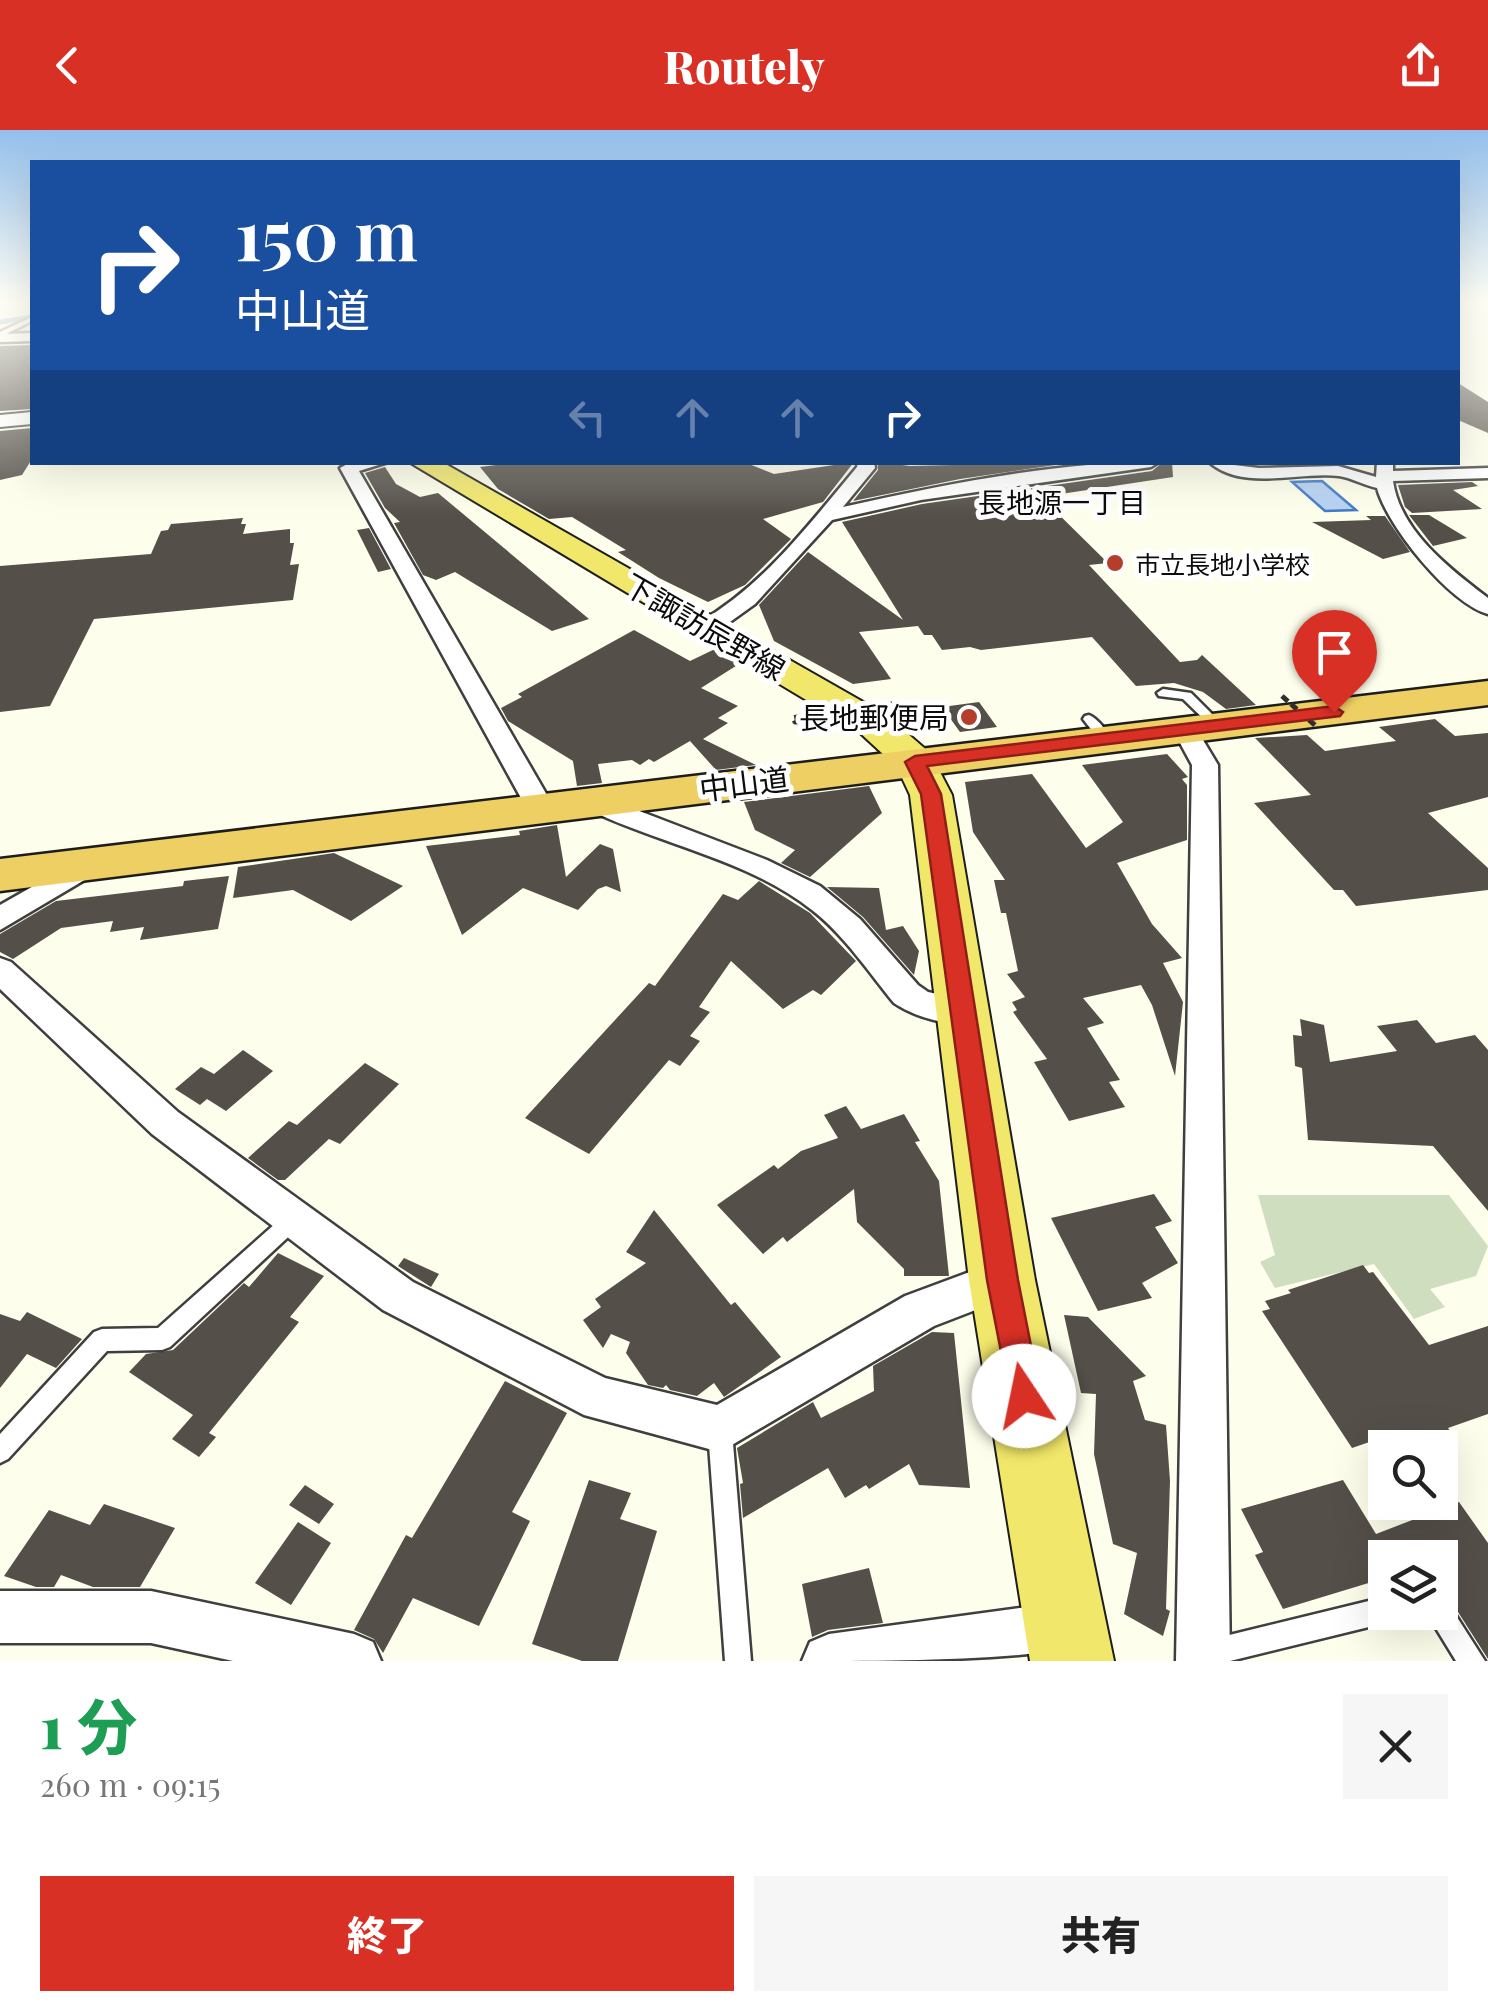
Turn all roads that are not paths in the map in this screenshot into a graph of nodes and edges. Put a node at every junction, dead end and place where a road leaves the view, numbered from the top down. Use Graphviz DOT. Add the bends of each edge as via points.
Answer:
graph roads {
  1 [pos="30,418"];
  2 [pos="0,421"];
  3 [pos="389,465"];
  4 [pos="419,465"];
  5 [pos="866,465"];
  6 [pos="1221,465"];
  7 [pos="1096,466"];
  8 [pos="1333,466"];
  9 [pos="1488,473"];
  10 [pos="1385,475"];
  11 [pos="826,516"];
  12 [pos="1488,608"];
  13 [pos="708,627"];
  14 [pos="1488,693"];
  15 [pos="1188,716"];
  16 [pos="915,762"];
  17 [pos="596,802"];
  18 [pos="541,809"];
  19 [pos="88,864"];
  20 [pos="0,875"];
  21 [pos="0,919"];
  22 [pos="0,970"];
  23 [pos="963,1011"];
  24 [pos="294,1219"];
  25 [pos="1002,1280"];
  26 [pos="720,1429"];
  27 [pos="0,1451"];
  28 [pos="1368,1614"];
  29 [pos="0,1617"];
  30 [pos="1451,1630"];
  31 [pos="1070,1644"];
  32 [pos="1203,1657"];
  33 [pos="354,1661"];
  34 [pos="738,1661"];
  35 [pos="829,1661"];
  36 [pos="1472,1661"];
  1 -- 2 [label="street"];
  3 -- 18 [label="street" via="349,468"];
  4 -- 13 [label="main road, 下諏訪辰野線"];
  5 -- 11 [label="street"];
  6 -- 8 [label="street" via="1275,473"];
  7 -- 11 [label="street"];
  8 -- 10 [label="street"];
  9 -- 10 [label="street"];
  10 -- 12 [label="street" via="1397,521"];
  11 -- 13 [label="street" via="731,617"];
  13 -- 16 [label="main road, 下諏訪辰野線" via="872,722"];
  14 -- 15 [label="highway, 中山道"];
  15 -- 16 [label="highway, 中山道"];
  15 -- 32 [label="street" via="1205,765"];
  16 -- 17 [label="highway, 中山道"];
  16 -- 23 [label="main road, 下諏訪辰野線" via="931,794"];
  17 -- 18 [label="highway, 中山道"];
  17 -- 23 [label="street" via="811,894 906,994"];
  18 -- 19 [label="highway, 中山道"];
  19 -- 20 [label="highway, 中山道"];
  19 -- 21 [label="street"];
  22 -- 24 [label="street" via="165,1123"];
  23 -- 25 [label="main road, 下諏訪辰野線"];
  24 -- 26 [label="street" via="398,1296 600,1399"];
  24 -- 27 [label="lane" via="162,1338 102,1340"];
  25 -- 26 [label="street" via="920,1311"];
  25 -- 31 [label="main road, 下諏訪辰野線"];
  26 -- 34 [label="lane"];
  28 -- 32 [label="lane"];
  29 -- 33 [label="street" via="151,1618"];
  30 -- 36 [label="lane"];
  31 -- 35 [label="street"];
}
